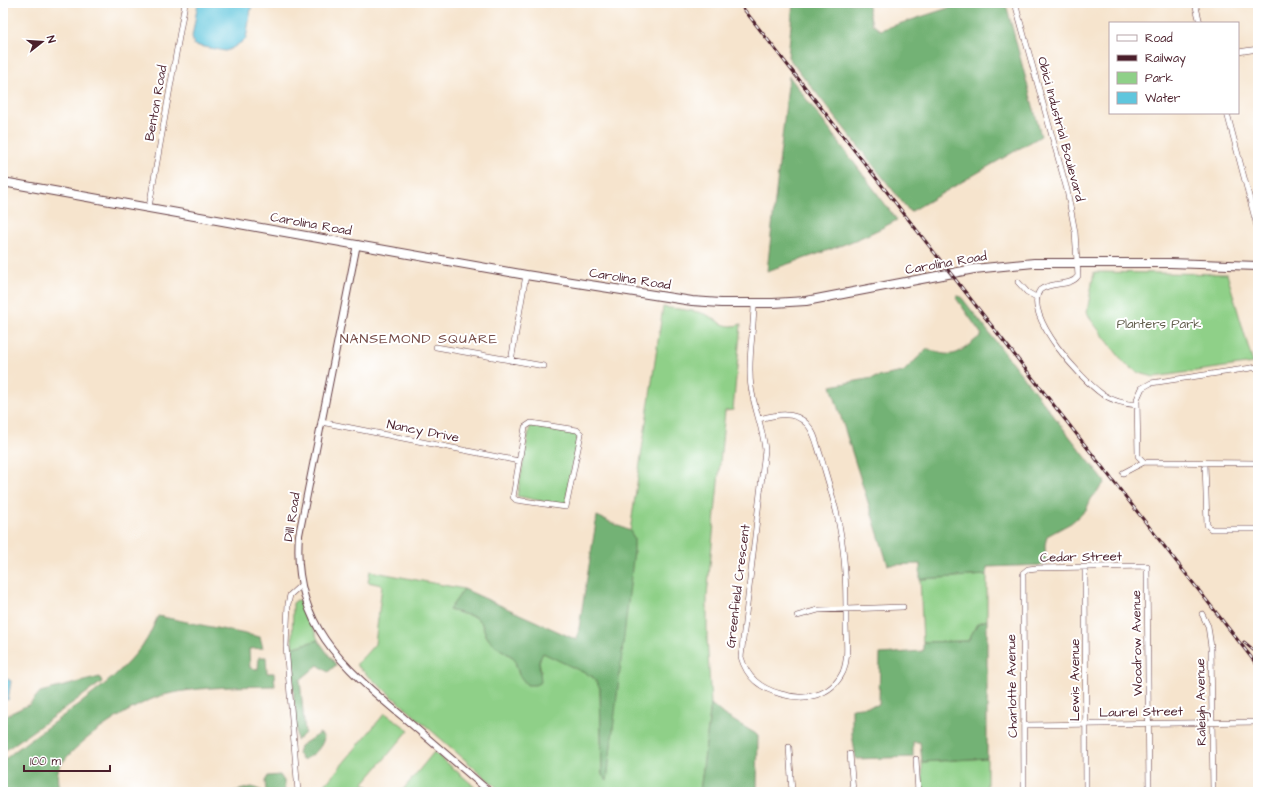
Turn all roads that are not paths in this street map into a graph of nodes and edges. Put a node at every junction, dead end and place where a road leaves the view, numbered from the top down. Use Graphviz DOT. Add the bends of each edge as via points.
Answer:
graph roads {
  1 [pos="184,3"];
  2 [pos="1015,3"];
  3 [pos="1195,3"];
  4 [pos="1200,22"];
  5 [pos="1258,49"];
  6 [pos="1239,52"];
  7 [pos="1227,114"];
  8 [pos="3,182"];
  9 [pos="149,207"];
  10 [pos="1256,210"];
  11 [pos="1258,230"];
  12 [pos="357,244"];
  13 [pos="1077,263"];
  14 [pos="1258,266"];
  15 [pos="526,275"];
  16 [pos="1018,282"];
  17 [pos="1036,297"];
  18 [pos="754,304"];
  19 [pos="436,347"];
  20 [pos="511,361"];
  21 [pos="544,366"];
  22 [pos="1258,367"];
  23 [pos="1137,405"];
  24 [pos="759,419"];
  25 [pos="321,422"];
  26 [pos="519,461"];
  27 [pos="1144,462"];
  28 [pos="1205,463"];
  29 [pos="1258,463"];
  30 [pos="1123,473"];
  31 [pos="1258,529"];
  32 [pos="1147,566"];
  33 [pos="1085,568"];
  34 [pos="1022,580"];
  35 [pos="301,585"];
  36 [pos="903,607"];
  37 [pos="846,609"];
  38 [pos="1202,614"];
  39 [pos="797,616"];
  40 [pos="1212,722"];
  41 [pos="1258,722"];
  42 [pos="1086,723"];
  43 [pos="1149,723"];
  44 [pos="1024,725"];
  45 [pos="789,747"];
  46 [pos="850,754"];
  47 [pos="916,759"];
  48 [pos="298,792"];
  49 [pos="490,792"];
  50 [pos="792,792"];
  51 [pos="853,792"];
  52 [pos="918,792"];
  53 [pos="1024,792"];
  54 [pos="1086,792"];
  55 [pos="1150,792"];
  56 [pos="1213,792"];
  1 -- 9 [label="street, Benton Road"];
  2 -- 13 [label="street, Obici Industrial Boulevard" via="1067,190 1075,232"];
  3 -- 4 [label="street"];
  5 -- 6 [label="street"];
  7 -- 10 [label="street"];
  8 -- 9 [label="main road, Carolina Road"];
  9 -- 12 [label="main road, Carolina Road"];
  10 -- 11 [label="street"];
  12 -- 15 [label="main road, Carolina Road"];
  12 -- 25 [label="street, Dill Road"];
  13 -- 14 [label="main road, Carolina Road"];
  13 -- 17 [label="street, Obici Industrial Boulevard" via="1078,276 1073,282 1044,287"];
  13 -- 18 [label="main road, Carolina Road" via="987,267 827,298"];
  15 -- 18 [label="main road, Carolina Road" via="692,301"];
  15 -- 20 [label="street"];
  16 -- 17 [label="street"];
  17 -- 23 [label="street" via="1039,313 1046,328 1074,369 1102,394 1114,400"];
  18 -- 24 [label="street, Greenfield Crescent" via="750,373 753,400"];
  19 -- 20 [label="street"];
  20 -- 21 [label="street"];
  22 -- 23 [label="street" via="1146,385 1137,399"];
  23 -- 27 [label="street" via="1138,456"];
  24 -- 37 [label="street, Greenfield Crescent" via="776,415 796,416 807,423 813,433 840,530"];
  24 -- 37 [label="street, Greenfield Crescent" via="764,439 765,461 741,650 747,672 764,688 793,697 807,698 822,693 835,683 843,671 846,651"];
  25 -- 26 [label="street, Nancy Drive"];
  25 -- 35 [label="street, Dill Road" via="299,535 298,563"];
  26 -- 26 [label="street" via="514,499 566,507 580,432 528,424 525,427"];
  27 -- 28 [label="street"];
  27 -- 30 [label="street"];
  28 -- 29 [label="street"];
  28 -- 31 [label="street" via="1208,526"];
  32 -- 33 [label="street, Cedar Street"];
  32 -- 43 [label="street, Woodrow Avenue"];
  33 -- 34 [label="street, Cedar Street" via="1028,569 1023,573"];
  33 -- 42 [label="street, Lewis Avenue"];
  34 -- 44 [label="street, Charlotte Avenue"];
  35 -- 48 [label="street" via="290,595 286,639"];
  35 -- 49 [label="street, Dill Road" via="317,628 346,667"];
  36 -- 37 [label="street"];
  37 -- 39 [label="street" via="814,611"];
  38 -- 40 [label="street, Raleigh Avenue" via="1210,633"];
  40 -- 41 [label="street, Laurel Street"];
  40 -- 43 [label="street, Laurel Street"];
  40 -- 56 [label="street, Raleigh Avenue"];
  42 -- 43 [label="street, Laurel Street"];
  42 -- 44 [label="street, Laurel Street"];
  42 -- 54 [label="street, Lewis Avenue"];
  43 -- 55 [label="street, Woodrow Avenue"];
  44 -- 53 [label="street, Charlotte Avenue"];
  45 -- 50 [label="street"];
  46 -- 51 [label="street"];
  47 -- 52 [label="street"];
}
